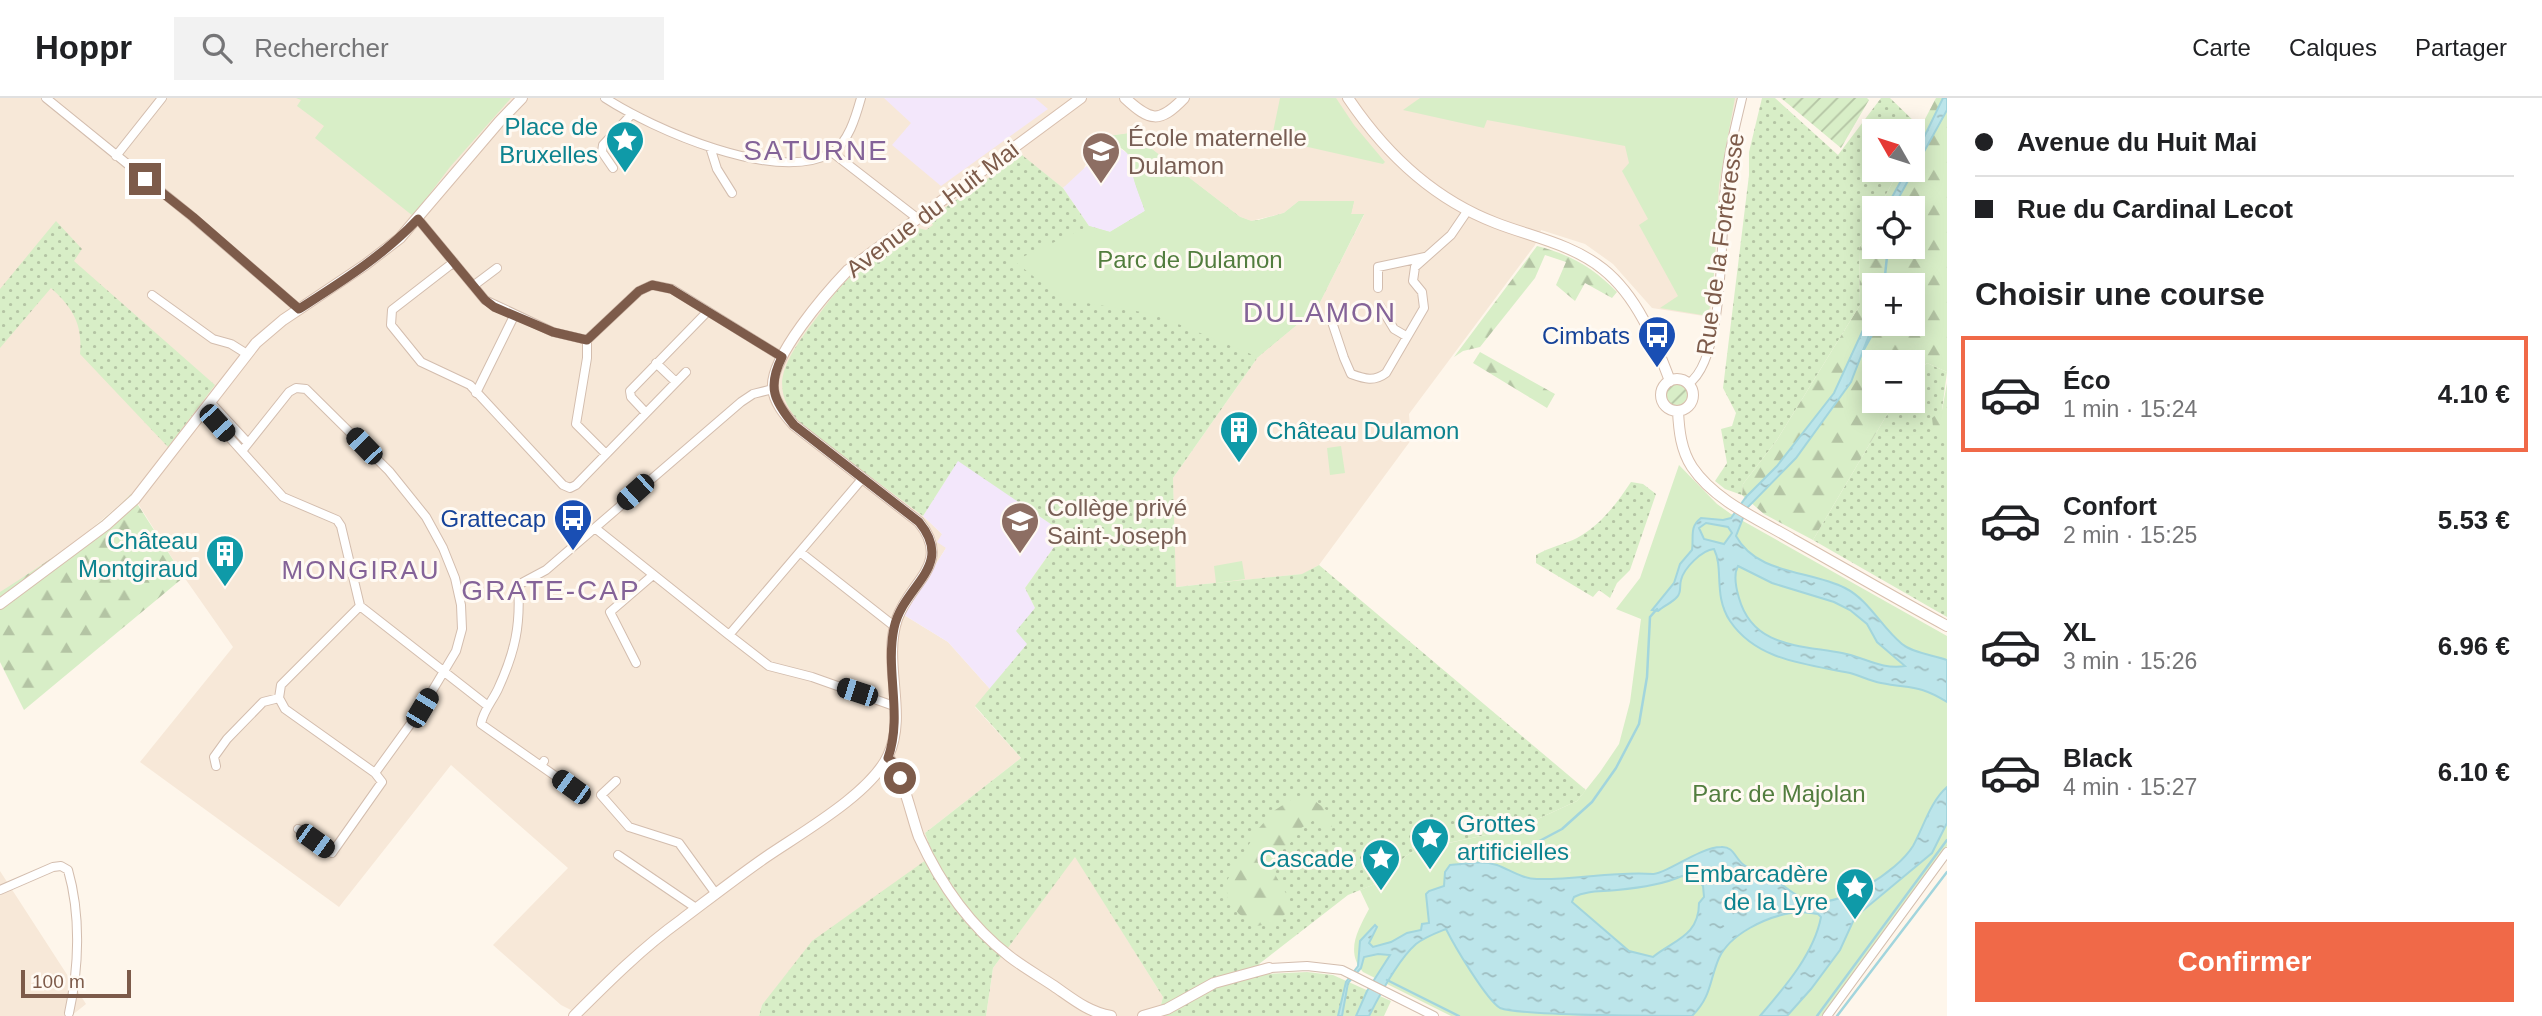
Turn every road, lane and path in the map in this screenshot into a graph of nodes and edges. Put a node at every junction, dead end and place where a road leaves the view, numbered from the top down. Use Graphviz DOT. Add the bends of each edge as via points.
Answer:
graph roads {
  1 [pos="46,98"];
  2 [pos="162,98"];
  3 [pos="522,98"];
  4 [pos="605,98"];
  5 [pos="861,98"];
  6 [pos="1081,98"];
  7 [pos="1125,98"];
  8 [pos="1184,98"];
  9 [pos="1348,98"];
  10 [pos="1742,98"];
  11 [pos="631,115"];
  12 [pos="710,147"];
  13 [pos="833,153"];
  14 [pos="116,156"];
  15 [pos="614,169"];
  16 [pos="732,193"];
  17 [pos="1468,210"];
  18 [pos="917,218"];
  19 [pos="418,219"];
  20 [pos="1428,257"];
  21 [pos="454,262"];
  22 [pos="497,268"];
  23 [pos="473,286"];
  24 [pos="1378,288"];
  25 [pos="152,295"];
  26 [pos="1380,306"];
  27 [pos="299,309"];
  28 [pos="708,312"];
  29 [pos="514,316"];
  30 [pos="1332,322"];
  31 [pos="1406,336"];
  32 [pos="587,340"];
  33 [pos="247,354"];
  34 [pos="782,357"];
  35 [pos="656,363"];
  36 [pos="686,372"];
  37 [pos="1670,381"];
  38 [pos="676,382"];
  39 [pos="1688,384"];
  40 [pos="773,389"];
  41 [pos="476,393"];
  42 [pos="207,405"];
  43 [pos="1678,411"];
  44 [pos="646,413"];
  45 [pos="245,447"];
  46 [pos="606,454"];
  47 [pos="862,479"];
  48 [pos="595,528"];
  49 [pos="800,552"];
  50 [pos="653,575"];
  51 [pos="0,604"];
  52 [pos="360,607"];
  53 [pos="894,626"];
  54 [pos="1947,626"];
  55 [pos="729,635"];
  56 [pos="636,663"];
  57 [pos="444,671"];
  58 [pos="279,698"];
  59 [pos="488,706"];
  60 [pos="894,706"];
  61 [pos="888,758"];
  62 [pos="216,766"];
  63 [pos="376,774"];
  64 [pos="616,781"];
  65 [pos="571,787"];
  66 [pos="298,829"];
  67 [pos="1947,852"];
  68 [pos="618,855"];
  69 [pos="0,890"];
  70 [pos="716,894"];
  71 [pos="697,908"];
  72 [pos="1269,968"];
  73 [pos="67,1015"];
  74 [pos="575,1016"];
  75 [pos="1111,1016"];
  76 [pos="1143,1016"];
  77 [pos="1434,1016"];
  78 [pos="1827,1016"];
  1 -- 14 [label="street"];
  2 -- 14 [label="street"];
  3 -- 19 [label="main road"];
  4 -- 11 [label="street"];
  5 -- 13 [label="street" via="847,135"];
  6 -- 18 [label="main road, Avenue du Huit Mai"];
  7 -- 8 [label="main road" via="1145,115 1156,117 1168,114"];
  9 -- 17 [label="main road" via="1404,166"];
  10 -- 39 [label="street, Rue de la Forteresse" via="1726,180 1715,319 1702,371"];
  11 -- 12 [label="street"];
  11 -- 15 [label="street" via="603,145 602,152"];
  12 -- 13 [label="street" via="785,162"];
  12 -- 16 [label="street"];
  13 -- 18 [label="street"];
  14 -- 27 [label="street"];
  17 -- 20 [label="street"];
  17 -- 37 [label="main road" via="1570,248 1604,269 1637,309"];
  18 -- 34 [label="main road, Avenue du Huit Mai" via="842,275"];
  19 -- 21 [label="street"];
  19 -- 27 [label="main road" via="366,265"];
  20 -- 24 [label="street" via="1378,267"];
  20 -- 31 [label="street" via="1415,267 1413,281 1422,292 1424,308"];
  21 -- 23 [label="street"];
  21 -- 41 [label="street" via="393,310 391,325 421,362 470,385"];
  22 -- 23 [label="street"];
  23 -- 29 [label="street" via="485,300"];
  25 -- 33 [label="street" via="213,340"];
  26 -- 31 [label="street" via="1394,329"];
  27 -- 33 [label="main road"];
  28 -- 32 [label="street" via="671,289 652,285 639,291"];
  28 -- 34 [label="street"];
  28 -- 35 [label="street"];
  29 -- 32 [label="street"];
  29 -- 41 [label="street"];
  30 -- 31 [label="street" via="1351,373 1367,380 1386,373"];
  32 -- 46 [label="street" via="576,424"];
  33 -- 42 [label="main road"];
  34 -- 40 [label="main road, Avenue du Huit Mai"];
  35 -- 38 [label="street"];
  35 -- 44 [label="street" via="630,391"];
  36 -- 38 [label="street"];
  37 -- 39 [label="main road"];
  37 -- 43 [label="main road" via="1662,399 1668,408"];
  38 -- 44 [label="street"];
  39 -- 43 [label="main road" via="1693,393 1691,403"];
  40 -- 47 [label="main road" via="794,425"];
  40 -- 48 [label="street" via="741,402"];
  41 -- 46 [label="street" via="563,485 576,485"];
  42 -- 45 [label="street"];
  42 -- 51 [label="main road" via="124,510"];
  43 -- 54 [label="main road" via="1686,457 1706,483 1732,504"];
  44 -- 46 [label="street"];
  45 -- 52 [label="street" via="283,497 337,520"];
  45 -- 57 [label="street" via="289,392 306,389 389,471 426,517 455,578 462,629"];
  47 -- 49 [label="street"];
  47 -- 53 [label="main road" via="919,522 933,547 927,570"];
  48 -- 50 [label="street"];
  48 -- 59 [label="street" via="546,570 518,585 516,641"];
  49 -- 53 [label="street"];
  49 -- 55 [label="street"];
  50 -- 55 [label="street"];
  50 -- 56 [label="street" via="610,612"];
  52 -- 57 [label="street"];
  52 -- 58 [label="street" via="281,685"];
  53 -- 60 [label="main road"];
  55 -- 60 [label="street" via="769,666"];
  57 -- 59 [label="street"];
  57 -- 63 [label="street"];
  58 -- 62 [label="street" via="263,702 227,739 214,757"];
  58 -- 63 [label="street" via="285,709"];
  59 -- 65 [label="street" via="481,720 484,727"];
  60 -- 61 [label="main road"];
  61 -- 70 [label="main road" via="837,808"];
  61 -- 75 [label="main road" via="900,778 919,836 950,895 1012,958 1084,1007"];
  63 -- 66 [label="street" via="382,782 332,853"];
  64 -- 70 [label="street" via="601,794 626,823 679,843"];
  67 -- 78 [label="street"];
  68 -- 71 [label="street"];
  69 -- 73 [label="street" via="61,866 68,870 76,915 75,975"];
  70 -- 71 [label="main road"];
  71 -- 74 [label="main road" via="636,956"];
  72 -- 76 [label="main road" via="1214,983 1167,1009"];
  72 -- 77 [label="street" via="1307,967 1352,975"];
}
